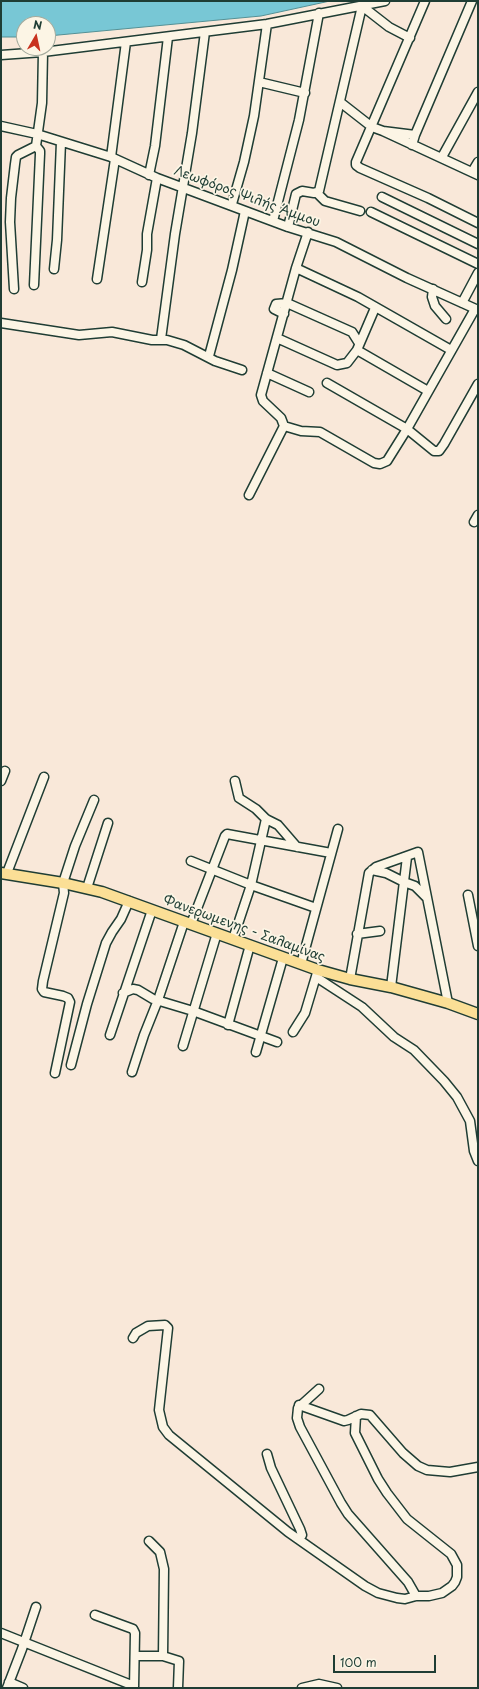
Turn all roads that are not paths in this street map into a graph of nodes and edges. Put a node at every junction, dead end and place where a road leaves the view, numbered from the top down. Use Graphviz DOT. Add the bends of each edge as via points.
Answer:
graph roads {
  1 [pos="385,1"];
  2 [pos="425,1"];
  3 [pos="472,1"];
  4 [pos="362,6"];
  5 [pos="320,13"];
  6 [pos="266,24"];
  7 [pos="205,32"];
  8 [pos="168,37"];
  9 [pos="410,38"];
  10 [pos="126,42"];
  11 [pos="56,50"];
  12 [pos="16,55"];
  13 [pos="1,56"];
  14 [pos="43,56"];
  15 [pos="259,82"];
  16 [pos="478,92"];
  17 [pos="305,93"];
  18 [pos="340,102"];
  19 [pos="1,126"];
  20 [pos="372,127"];
  21 [pos="383,131"];
  22 [pos="37,134"];
  23 [pos="415,135"];
  24 [pos="62,142"];
  25 [pos="412,145"];
  26 [pos="36,146"];
  27 [pos="442,157"];
  28 [pos="113,158"];
  29 [pos="478,162"];
  30 [pos="475,173"];
  31 [pos="153,176"];
  32 [pos="184,188"];
  33 [pos="317,192"];
  34 [pos="382,197"];
  35 [pos="232,204"];
  36 [pos="245,211"];
  37 [pos="360,211"];
  38 [pos="371,212"];
  39 [pos="273,221"];
  40 [pos="478,223"];
  41 [pos="288,227"];
  42 [pos="308,232"];
  43 [pos="478,244"];
  44 [pos="478,264"];
  45 [pos="296,268"];
  46 [pos="54,269"];
  47 [pos="478,273"];
  48 [pos="97,279"];
  49 [pos="142,282"];
  50 [pos="34,285"];
  51 [pos="14,289"];
  52 [pos="433,290"];
  53 [pos="286,303"];
  54 [pos="462,303"];
  55 [pos="375,308"];
  56 [pos="477,310"];
  57 [pos="446,319"];
  58 [pos="1,323"];
  59 [pos="277,338"];
  60 [pos="161,339"];
  61 [pos="358,346"];
  62 [pos="451,350"];
  63 [pos="209,356"];
  64 [pos="242,370"];
  65 [pos="267,373"];
  66 [pos="327,383"];
  67 [pos="478,384"];
  68 [pos="428,391"];
  69 [pos="309,392"];
  70 [pos="284,426"];
  71 [pos="407,429"];
  72 [pos="250,495"];
  73 [pos="5,771"];
  74 [pos="44,777"];
  75 [pos="1,781"];
  76 [pos="235,781"];
  77 [pos="94,800"];
  78 [pos="266,818"];
  79 [pos="108,824"];
  80 [pos="338,829"];
  81 [pos="261,840"];
  82 [pos="297,847"];
  83 [pos="331,853"];
  84 [pos="407,857"];
  85 [pos="191,861"];
  86 [pos="213,869"];
  87 [pos="372,870"];
  88 [pos="4,873"];
  89 [pos="404,882"];
  90 [pos="63,883"];
  91 [pos="251,885"];
  92 [pos="87,888"];
  93 [pos="468,895"];
  94 [pos="426,897"];
  95 [pos="129,901"];
  96 [pos="316,908"];
  97 [pos="152,910"];
  98 [pos="188,923"];
  99 [pos="380,931"];
  100 [pos="217,933"];
  101 [pos="357,934"];
  102 [pos="233,939"];
  103 [pos="250,945"];
  104 [pos="478,946"];
  105 [pos="283,958"];
  106 [pos="301,964"];
  107 [pos="317,974"];
  108 [pos="350,979"];
  109 [pos="391,987"];
  110 [pos="123,992"];
  111 [pos="158,1000"];
  112 [pos="448,1003"];
  113 [pos="193,1011"];
  114 [pos="478,1014"];
  115 [pos="228,1025"];
  116 [pos="293,1032"];
  117 [pos="110,1035"];
  118 [pos="260,1036"];
  119 [pos="278,1042"];
  120 [pos="183,1046"];
  121 [pos="256,1052"];
  122 [pos="71,1065"];
  123 [pos="132,1072"];
  124 [pos="55,1073"];
  125 [pos="478,1161"];
  126 [pos="133,1338"];
  127 [pos="319,1389"];
  128 [pos="299,1405"];
  129 [pos="356,1416"];
  130 [pos="267,1454"];
  131 [pos="478,1467"];
  132 [pos="299,1539"];
  133 [pos="149,1541"];
  134 [pos="416,1596"];
  135 [pos="36,1607"];
  136 [pos="95,1615"];
  137 [pos="1,1633"];
  138 [pos="24,1642"];
  139 [pos="134,1656"];
  140 [pos="163,1656"];
  141 [pos="8,1685"];
  142 [pos="134,1687"];
  143 [pos="23,1688"];
  144 [pos="178,1688"];
  145 [pos="302,1688"];
  146 [pos="337,1688"];
  1 -- 4 [label="street"];
  2 -- 9 [label="street"];
  3 -- 23 [label="street"];
  4 -- 5 [label="street"];
  4 -- 9 [label="street" via="389,28"];
  4 -- 18 [label="street"];
  5 -- 6 [label="street"];
  5 -- 17 [label="street"];
  6 -- 7 [label="street"];
  6 -- 15 [label="street"];
  7 -- 8 [label="street"];
  7 -- 32 [label="street"];
  8 -- 10 [label="street"];
  8 -- 31 [label="street"];
  9 -- 20 [label="street"];
  10 -- 11 [label="street"];
  10 -- 28 [label="street"];
  12 -- 13 [label="street"];
  14 -- 22 [label="street" via="42,103"];
  15 -- 17 [label="street"];
  15 -- 35 [label="street" via="249,140"];
  16 -- 27 [label="street"];
  17 -- 39 [label="street"];
  18 -- 20 [label="street"];
  18 -- 33 [label="street"];
  19 -- 22 [label="street, Λεωφόρος Ψιλής Άμμου"];
  20 -- 21 [label="street"];
  20 -- 40 [label="street" via="356,165"];
  21 -- 23 [label="street"];
  21 -- 25 [label="street"];
  22 -- 24 [label="street, Λεωφόρος Ψιλής Άμμου"];
  22 -- 26 [label="street"];
  23 -- 25 [label="street"];
  24 -- 28 [label="street, Λεωφόρος Ψιλής Άμμου"];
  24 -- 46 [label="street"];
  25 -- 27 [label="street"];
  26 -- 50 [label="street" via="40,154"];
  26 -- 51 [label="street" via="16,157 10,222"];
  27 -- 30 [label="street"];
  28 -- 31 [label="street, Λεωφόρος Ψιλής Άμμου"];
  28 -- 48 [label="street"];
  29 -- 30 [label="street"];
  31 -- 32 [label="street, Λεωφόρος Ψιλής Άμμου"];
  31 -- 49 [label="street" via="147,234 148,250"];
  32 -- 35 [label="street, Λεωφόρος Ψιλής Άμμου"];
  32 -- 60 [label="street"];
  33 -- 37 [label="street" via="325,201"];
  33 -- 41 [label="street" via="302,190 296,194"];
  34 -- 43 [label="street"];
  35 -- 36 [label="street, Λεωφόρος Ψιλής Άμμου"];
  36 -- 39 [label="street, Λεωφόρος Ψιλής Άμμου"];
  36 -- 63 [label="street"];
  38 -- 44 [label="street"];
  39 -- 41 [label="street, Λεωφόρος Ψιλής Άμμου"];
  41 -- 42 [label="street, Λεωφόρος Ψιλής Άμμου"];
  42 -- 45 [label="street"];
  42 -- 52 [label="street, Λεωφόρος Ψιλής Άμμου" via="340,244"];
  45 -- 53 [label="street"];
  45 -- 55 [label="street" via="358,297"];
  47 -- 54 [label="street"];
  52 -- 54 [label="street, Λεωφόρος Ψιλής Άμμου"];
  52 -- 57 [label="street" via="435,306"];
  53 -- 59 [label="street" via="280,302 274,306 277,312 284,314"];
  53 -- 61 [label="street" via="352,332"];
  54 -- 56 [label="street, Λεωφόρος Ψιλής Άμμου"];
  55 -- 61 [label="street"];
  55 -- 62 [label="street"];
  56 -- 62 [label="street"];
  58 -- 60 [label="street" via="79,335 112,332 152,340"];
  59 -- 61 [label="street" via="336,365 347,363"];
  59 -- 65 [label="street"];
  60 -- 63 [label="street" via="184,345"];
  61 -- 68 [label="street"];
  62 -- 68 [label="street"];
  63 -- 64 [label="street" via="215,361"];
  65 -- 69 [label="street"];
  65 -- 70 [label="street" via="262,399 281,418"];
  66 -- 71 [label="street"];
  67 -- 71 [label="street" via="439,450 434,450"];
  68 -- 71 [label="street"];
  70 -- 71 [label="street" via="326,434 374,463 380,464 387,461"];
  70 -- 72 [label="street"];
  73 -- 75 [label="street"];
  74 -- 88 [label="street"];
  76 -- 78 [label="street" via="239,798"];
  77 -- 90 [label="street"];
  78 -- 81 [label="street"];
  78 -- 82 [label="street" via="280,827"];
  79 -- 92 [label="street"];
  80 -- 83 [label="street"];
  81 -- 82 [label="street"];
  81 -- 86 [label="street" via="227,834"];
  81 -- 91 [label="street"];
  82 -- 83 [label="street"];
  83 -- 96 [label="street"];
  84 -- 87 [label="street"];
  84 -- 89 [label="street"];
  84 -- 94 [label="street" via="418,852"];
  85 -- 86 [label="street"];
  86 -- 91 [label="street"];
  86 -- 98 [label="street"];
  87 -- 89 [label="street" via="386,873"];
  87 -- 101 [label="street" via="366,883"];
  88 -- 90 [label="main road, Φανερωμενης - Σαλαμίνας"];
  89 -- 94 [label="street" via="415,886"];
  89 -- 109 [label="street"];
  90 -- 92 [label="main road, Φανερωμενης - Σαλαμίνας"];
  90 -- 124 [label="street" via="64,893 42,989 44,992 68,998 70,1002"];
  91 -- 96 [label="street"];
  91 -- 102 [label="street"];
  92 -- 95 [label="main road, Φανερωμενης - Σαλαμίνας"];
  93 -- 104 [label="street"];
  94 -- 112 [label="street"];
  95 -- 97 [label="main road, Φανερωμενης - Σαλαμίνας"];
  95 -- 122 [label="street" via="106,944"];
  96 -- 106 [label="street"];
  97 -- 98 [label="main road, Φανερωμενης - Σαλαμίνας"];
  97 -- 110 [label="street"];
  98 -- 100 [label="main road, Φανερωμενης - Σαλαμίνας"];
  98 -- 111 [label="street"];
  99 -- 101 [label="street"];
  100 -- 102 [label="main road, Φανερωμενης - Σαλαμίνας"];
  100 -- 113 [label="street"];
  101 -- 108 [label="street"];
  102 -- 103 [label="main road, Φανερωμενης - Σαλαμίνας"];
  103 -- 105 [label="main road, Φανερωμενης - Σαλαμίνας"];
  103 -- 115 [label="street"];
  105 -- 106 [label="main road, Φανερωμενης - Σαλαμίνας"];
  105 -- 118 [label="street"];
  106 -- 107 [label="main road, Φανερωμενης - Σαλαμίνας"];
  107 -- 108 [label="main road, Φανερωμενης - Σαλαμίνας"];
  107 -- 116 [label="street" via="305,1014"];
  107 -- 125 [label="street" via="362,1007 394,1037 414,1050 444,1081 457,1097 470,1121"];
  108 -- 109 [label="main road, Φανερωμενης - Σαλαμίνας"];
  109 -- 112 [label="main road, Φανερωμενης - Σαλαμίνας"];
  110 -- 111 [label="street" via="138,990"];
  110 -- 117 [label="street"];
  111 -- 113 [label="street"];
  111 -- 123 [label="street"];
  112 -- 114 [label="main road, Φανερωμενης - Σαλαμίνας"];
  113 -- 115 [label="street"];
  113 -- 120 [label="street"];
  115 -- 118 [label="street"];
  118 -- 119 [label="street"];
  118 -- 121 [label="street"];
  126 -- 132 [label="street" via="136,1333 148,1326 165,1325 168,1328 159,1410 165,1432"];
  127 -- 128 [label="street"];
  128 -- 129 [label="street" via="339,1420 348,1420"];
  128 -- 134 [label="street" via="297,1418 300,1427 341,1503 408,1582"];
  129 -- 131 [label="street" via="370,1415 403,1453 427,1470 450,1472"];
  129 -- 134 [label="street" via="355,1433 387,1493 408,1519 451,1554 457,1565 457,1577 452,1586 442,1593"];
  130 -- 132 [label="street" via="300,1529 302,1535"];
  132 -- 134 [label="street" via="378,1593 401,1598"];
  133 -- 140 [label="street" via="160,1552 164,1569"];
  135 -- 138 [label="street"];
  136 -- 139 [label="street" via="134,1629"];
  137 -- 138 [label="street"];
  138 -- 141 [label="street"];
  138 -- 142 [label="street"];
  139 -- 140 [label="street"];
  139 -- 142 [label="street"];
  140 -- 144 [label="street" via="179,1661"];
  141 -- 143 [label="street"];
  145 -- 146 [label="street" via="319,1684"];
}
